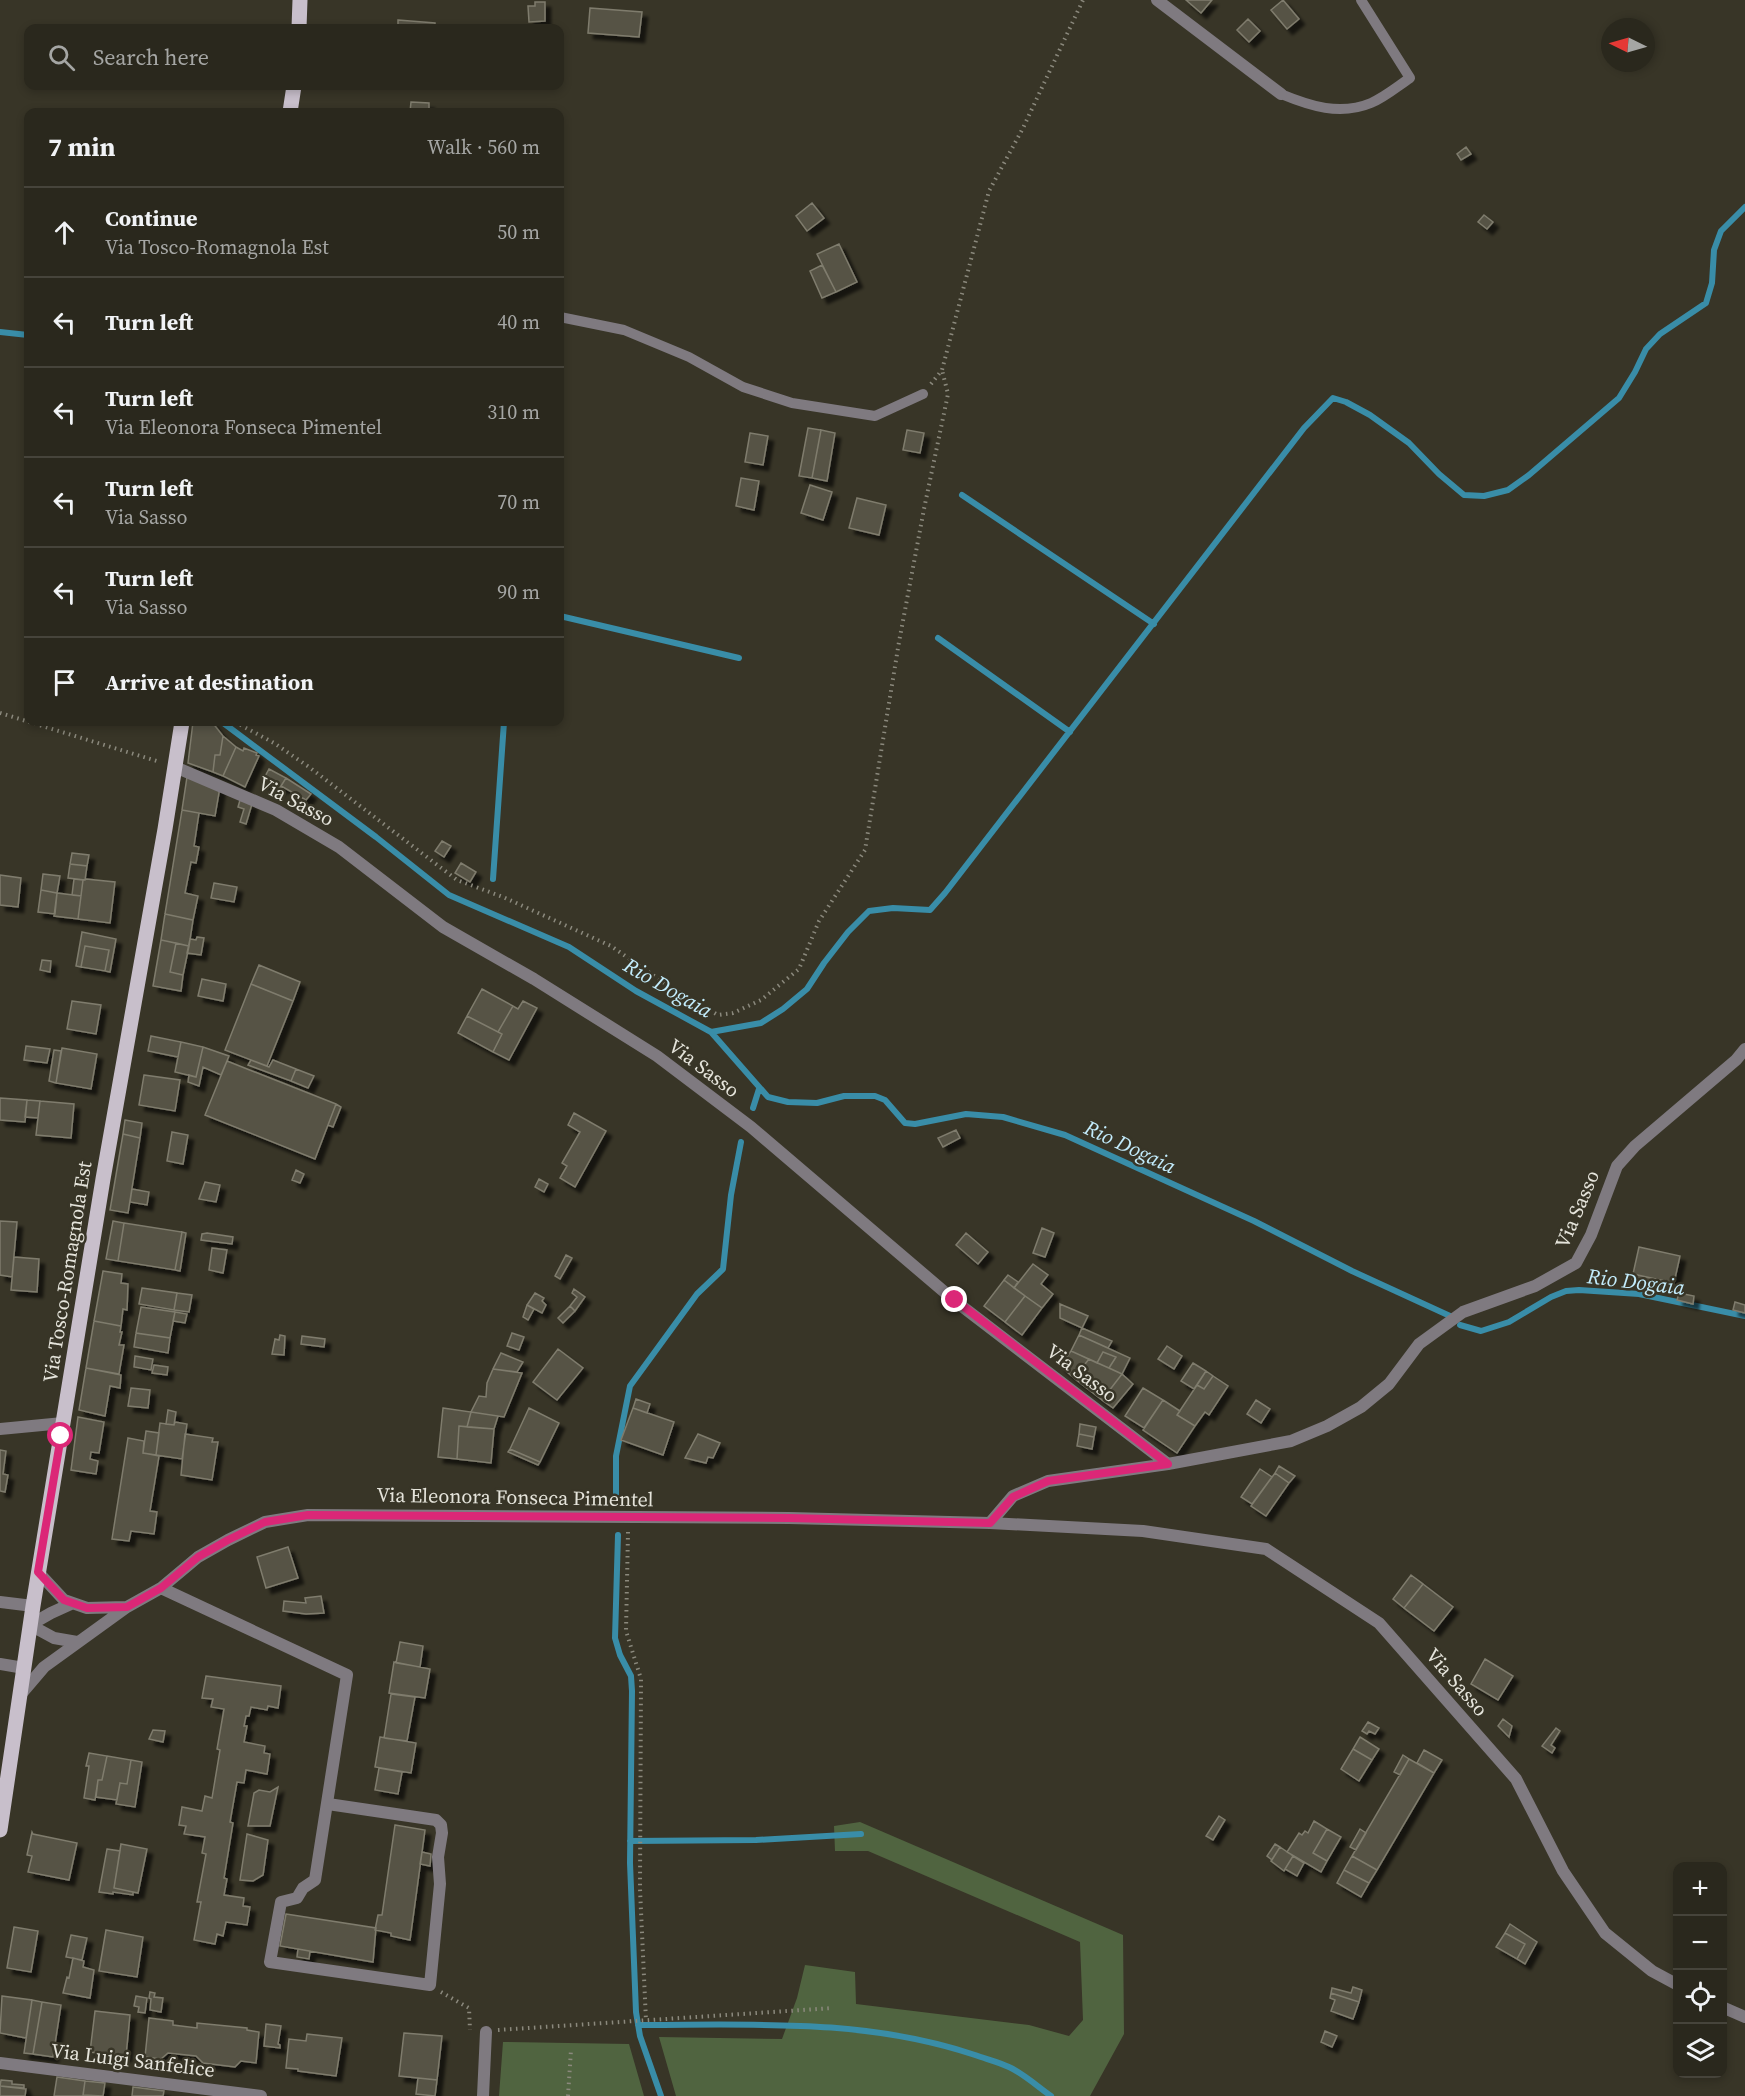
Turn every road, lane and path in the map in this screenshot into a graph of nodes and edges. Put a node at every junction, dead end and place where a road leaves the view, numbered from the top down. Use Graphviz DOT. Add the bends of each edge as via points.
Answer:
graph roads {
  1 [pos="300,0"];
  2 [pos="1083,0"];
  3 [pos="1157,0"];
  4 [pos="1361,0"];
  5 [pos="299,24"];
  6 [pos="293,90"];
  7 [pos="1281,93"];
  8 [pos="291,108"];
  9 [pos="564,318"];
  10 [pos="923,394"];
  11 [pos="0,713"];
  12 [pos="24,720"];
  13 [pos="42,726"];
  14 [pos="181,726"];
  15 [pos="242,726"];
  16 [pos="175,767"];
  17 [pos="1745,1049"];
  18 [pos="63,1423"];
  19 [pos="0,1429"];
  20 [pos="1168,1464"];
  21 [pos="628,1518"];
  22 [pos="990,1523"];
  23 [pos="38,1572"];
  24 [pos="161,1588"];
  25 [pos="0,1602"];
  26 [pos="73,1604"];
  27 [pos="33,1606"];
  28 [pos="127,1607"];
  29 [pos="30,1625"];
  30 [pos="77,1642"];
  31 [pos="0,1664"];
  32 [pos="24,1668"];
  33 [pos="21,1694"];
  34 [pos="328,1804"];
  35 [pos="0,1830"];
  36 [pos="1673,1983"];
  37 [pos="430,1985"];
  38 [pos="833,2008"];
  39 [pos="1727,2009"];
  40 [pos="1745,2017"];
  41 [pos="646,2021"];
  42 [pos="486,2032"];
  43 [pos="571,2050"];
  44 [pos="0,2063"];
  45 [pos="261,2096"];
  46 [pos="483,2096"];
  47 [pos="568,2096"];
  1 -- 5 [label="main road"];
  2 -- 15 [label="path" via="989,191 942,370 948,394 903,620 865,850 819,921 799,969 761,1000 718,1015 611,946 457,880 309,767"];
  3 -- 7 [label="street"];
  4 -- 7 [label="lane" via="1410,78 1371,102 1345,110 1308,105"];
  6 -- 8 [label="main road"];
  9 -- 10 [label="lane" via="624,330 689,357 743,387 792,403 875,416"];
  11 -- 12 [label="path"];
  13 -- 16 [label="path"];
  14 -- 16 [label="main road, Via Tosco-Romagnola Est"];
  16 -- 18 [label="main road, Via Tosco-Romagnola Est"];
  16 -- 20 [label="street, Via Sasso" via="276,810 339,846 443,927 657,1056 751,1127 955,1300"];
  17 -- 20 [label="street, Via Sasso" via="1617,1166 1576,1263 1535,1286 1463,1312 1419,1344 1389,1384 1361,1407 1327,1426 1291,1441"];
  18 -- 19 [label="street"];
  18 -- 23 [label="main road, Via Tosco-Romagnola Est"];
  20 -- 22 [label="street, Via Sasso" via="1048,1481 1013,1497"];
  21 -- 22 [label="street, Via Eleonora Fonseca Pimentel"];
  21 -- 24 [label="street, Via Eleonora Fonseca Pimentel" via="308,1515 265,1522 228,1540 198,1557"];
  21 -- 41 [label="path" via="626,1631 641,1679 640,1889"];
  22 -- 36 [label="street, Via Sasso" via="1143,1531 1266,1549 1379,1623 1516,1779 1563,1871 1605,1932 1652,1971"];
  23 -- 26 [label="street" via="64,1600"];
  23 -- 27 [label="main road, Via Tosco-Romagnola Est"];
  24 -- 28 [label="street, Via Eleonora Fonseca Pimentel"];
  24 -- 34 [label="street" via="347,1675"];
  25 -- 27 [label="street"];
  26 -- 28 [label="street" via="87,1608"];
  26 -- 29 [label="street"];
  27 -- 29 [label="main road, Via Tosco-Romagnola Est"];
  28 -- 30 [label="street, Via Eleonora Fonseca Pimentel"];
  29 -- 30 [label="street" via="54,1638"];
  29 -- 32 [label="main road, Via Tosco-Romagnola Est"];
  30 -- 33 [label="street, Via Eleonora Fonseca Pimentel" via="44,1667"];
  31 -- 32 [label="street"];
  32 -- 33 [label="main road, Via Tosco-Romagnola Est"];
  33 -- 35 [label="main road, Via Tosco-Romagnola Est"];
  34 -- 37 [label="street" via="436,1820 441,1825 440,1884"];
  34 -- 37 [label="street" via="315,1880 297,1898 280,1902 270,1962"];
  37 -- 42 [label="path" via="470,2008 469,2030"];
  38 -- 41 [label="path"];
  39 -- 40 [label="street"];
  41 -- 42 [label="path"];
  42 -- 46 [label="street"];
  43 -- 47 [label="path"];
  44 -- 45 [label="street, Via Luigi Sanfelice"];
}
